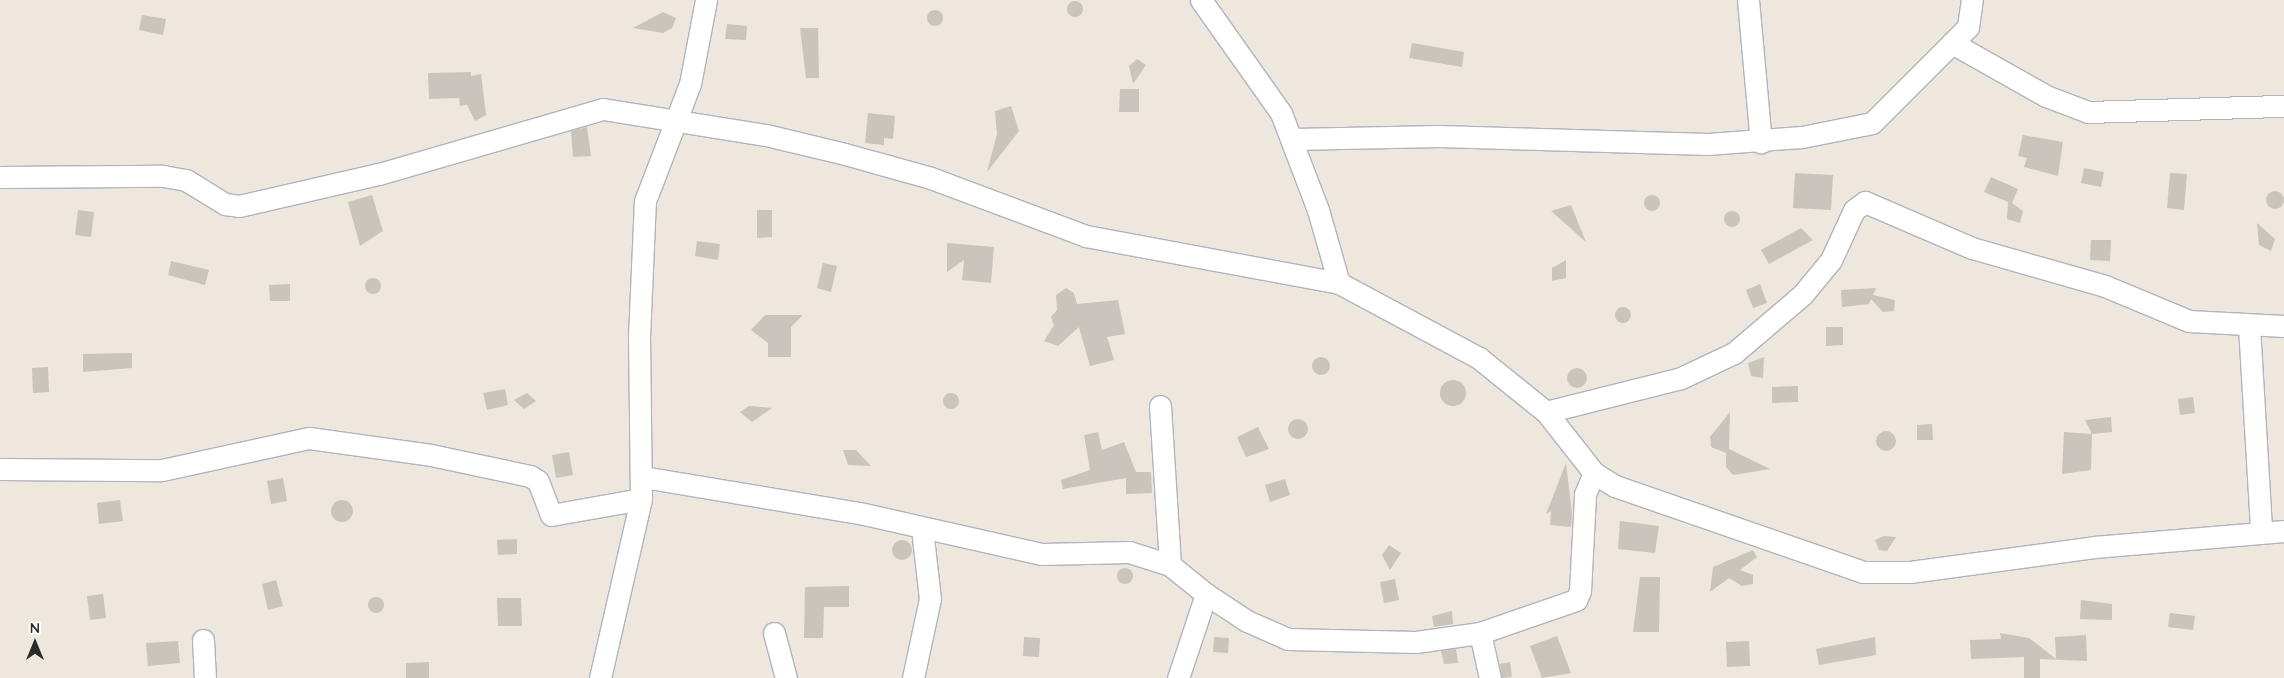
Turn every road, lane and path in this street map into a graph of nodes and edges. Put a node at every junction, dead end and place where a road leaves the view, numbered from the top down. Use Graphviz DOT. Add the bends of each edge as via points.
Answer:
graph roads {
  1 [pos="706,0"];
  2 [pos="1748,0"];
  3 [pos="1972,0"];
  4 [pos="1206,3"];
  5 [pos="1952,43"];
  6 [pos="2284,106"];
  7 [pos="676,122"];
  8 [pos="1293,139"];
  9 [pos="1761,142"];
  10 [pos="0,177"];
  11 [pos="1339,283"];
  12 [pos="2249,326"];
  13 [pos="2284,326"];
  14 [pos="1160,406"];
  15 [pos="1546,412"];
  16 [pos="0,468"];
  17 [pos="1594,473"];
  18 [pos="643,477"];
  19 [pos="641,499"];
  20 [pos="922,529"];
  21 [pos="2261,530"];
  22 [pos="2284,531"];
  23 [pos="1170,565"];
  24 [pos="1206,594"];
  25 [pos="774,633"];
  26 [pos="1480,633"];
  27 [pos="203,640"];
  28 [pos="205,678"];
  29 [pos="600,678"];
  30 [pos="786,678"];
  31 [pos="913,678"];
  32 [pos="1178,678"];
  33 [pos="1490,678"];
  1 -- 7 [label="street" via="690,84"];
  2 -- 9 [label="street"];
  3 -- 5 [label="street" via="1968,27"];
  4 -- 8 [label="street" via="1281,113"];
  5 -- 6 [label="street" via="2046,96 2088,112"];
  5 -- 9 [label="street" via="1872,123"];
  7 -- 10 [label="street" via="603,109 582,112 379,174 239,206 225,204 186,180 163,176"];
  7 -- 11 [label="street" via="766,135 921,175 1086,236"];
  7 -- 18 [label="street" via="645,201 641,230"];
  8 -- 9 [label="street" via="1430,136"];
  8 -- 11 [label="street"];
  11 -- 15 [label="street" via="1479,358"];
  12 -- 13 [label="street"];
  12 -- 15 [label="street" via="2189,321 2105,286 1972,248 1865,202 1854,210 1832,260 1803,294 1734,353 1681,378"];
  12 -- 21 [label="street"];
  14 -- 23 [label="street"];
  15 -- 17 [label="street"];
  16 -- 19 [label="street" via="162,470 309,438 431,455 530,476 538,481 551,515"];
  17 -- 21 [label="street" via="1647,498 1862,572 1885,575"];
  17 -- 26 [label="street" via="1585,494 1580,591 1576,600"];
  18 -- 19 [label="street"];
  18 -- 20 [label="street" via="864,514"];
  19 -- 29 [label="street"];
  20 -- 23 [label="street" via="1042,554 1129,552"];
  20 -- 31 [label="street" via="930,599"];
  21 -- 22 [label="street"];
  23 -- 24 [label="street"];
  24 -- 26 [label="street" via="1247,621 1288,639 1416,642"];
  24 -- 32 [label="street"];
  25 -- 30 [label="street"];
  26 -- 33 [label="street"];
  27 -- 28 [label="street"];
}
